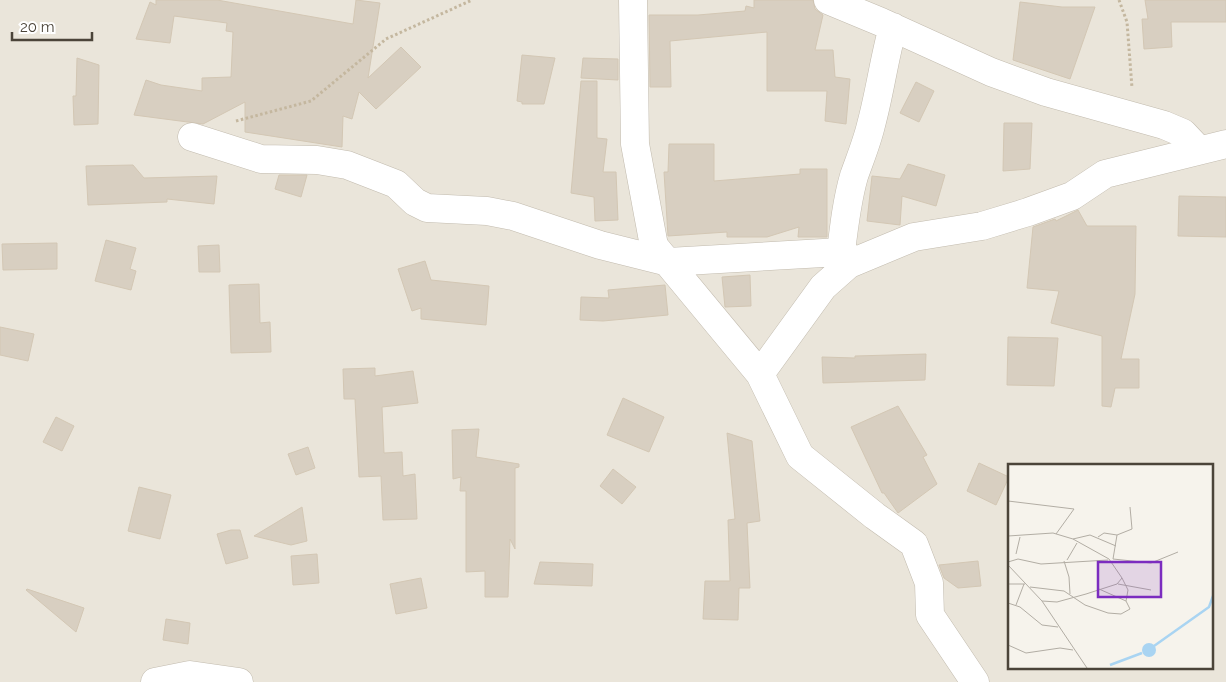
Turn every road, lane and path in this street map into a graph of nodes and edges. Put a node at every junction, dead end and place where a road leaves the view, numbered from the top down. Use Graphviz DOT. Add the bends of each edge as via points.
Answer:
graph roads {
  1 [pos="472,0"];
  2 [pos="633,0"];
  3 [pos="828,0"];
  4 [pos="1119,0"];
  5 [pos="893,27"];
  6 [pos="1133,116"];
  7 [pos="192,137"];
  8 [pos="1226,144"];
  9 [pos="1199,150"];
  10 [pos="848,256"];
  11 [pos="668,262"];
  12 [pos="760,374"];
  13 [pos="155,682"];
  14 [pos="239,682"];
  15 [pos="975,682"];
  1 -- 7 [label="path" via="386,39 311,101"];
  2 -- 11 [label="street" via="635,144 654,246"];
  3 -- 5 [label="street"];
  4 -- 6 [label="path" via="1127,22 1131,49"];
  5 -- 6 [label="street" via="991,72 1046,92"];
  5 -- 10 [label="street" via="865,149 847,210"];
  6 -- 9 [label="street" via="1184,133"];
  7 -- 11 [label="street" via="261,159 317,160 348,165 396,184 415,202 427,208 487,211 513,216 600,245"];
  8 -- 9 [label="street"];
  9 -- 10 [label="street" via="1104,174 1072,196 982,226 914,238"];
  10 -- 11 [label="street"];
  10 -- 12 [label="street"];
  11 -- 12 [label="street"];
  12 -- 15 [label="street" via="800,456 914,544 929,583 930,615"];
  13 -- 14 [label="street" via="190,675"];
}
